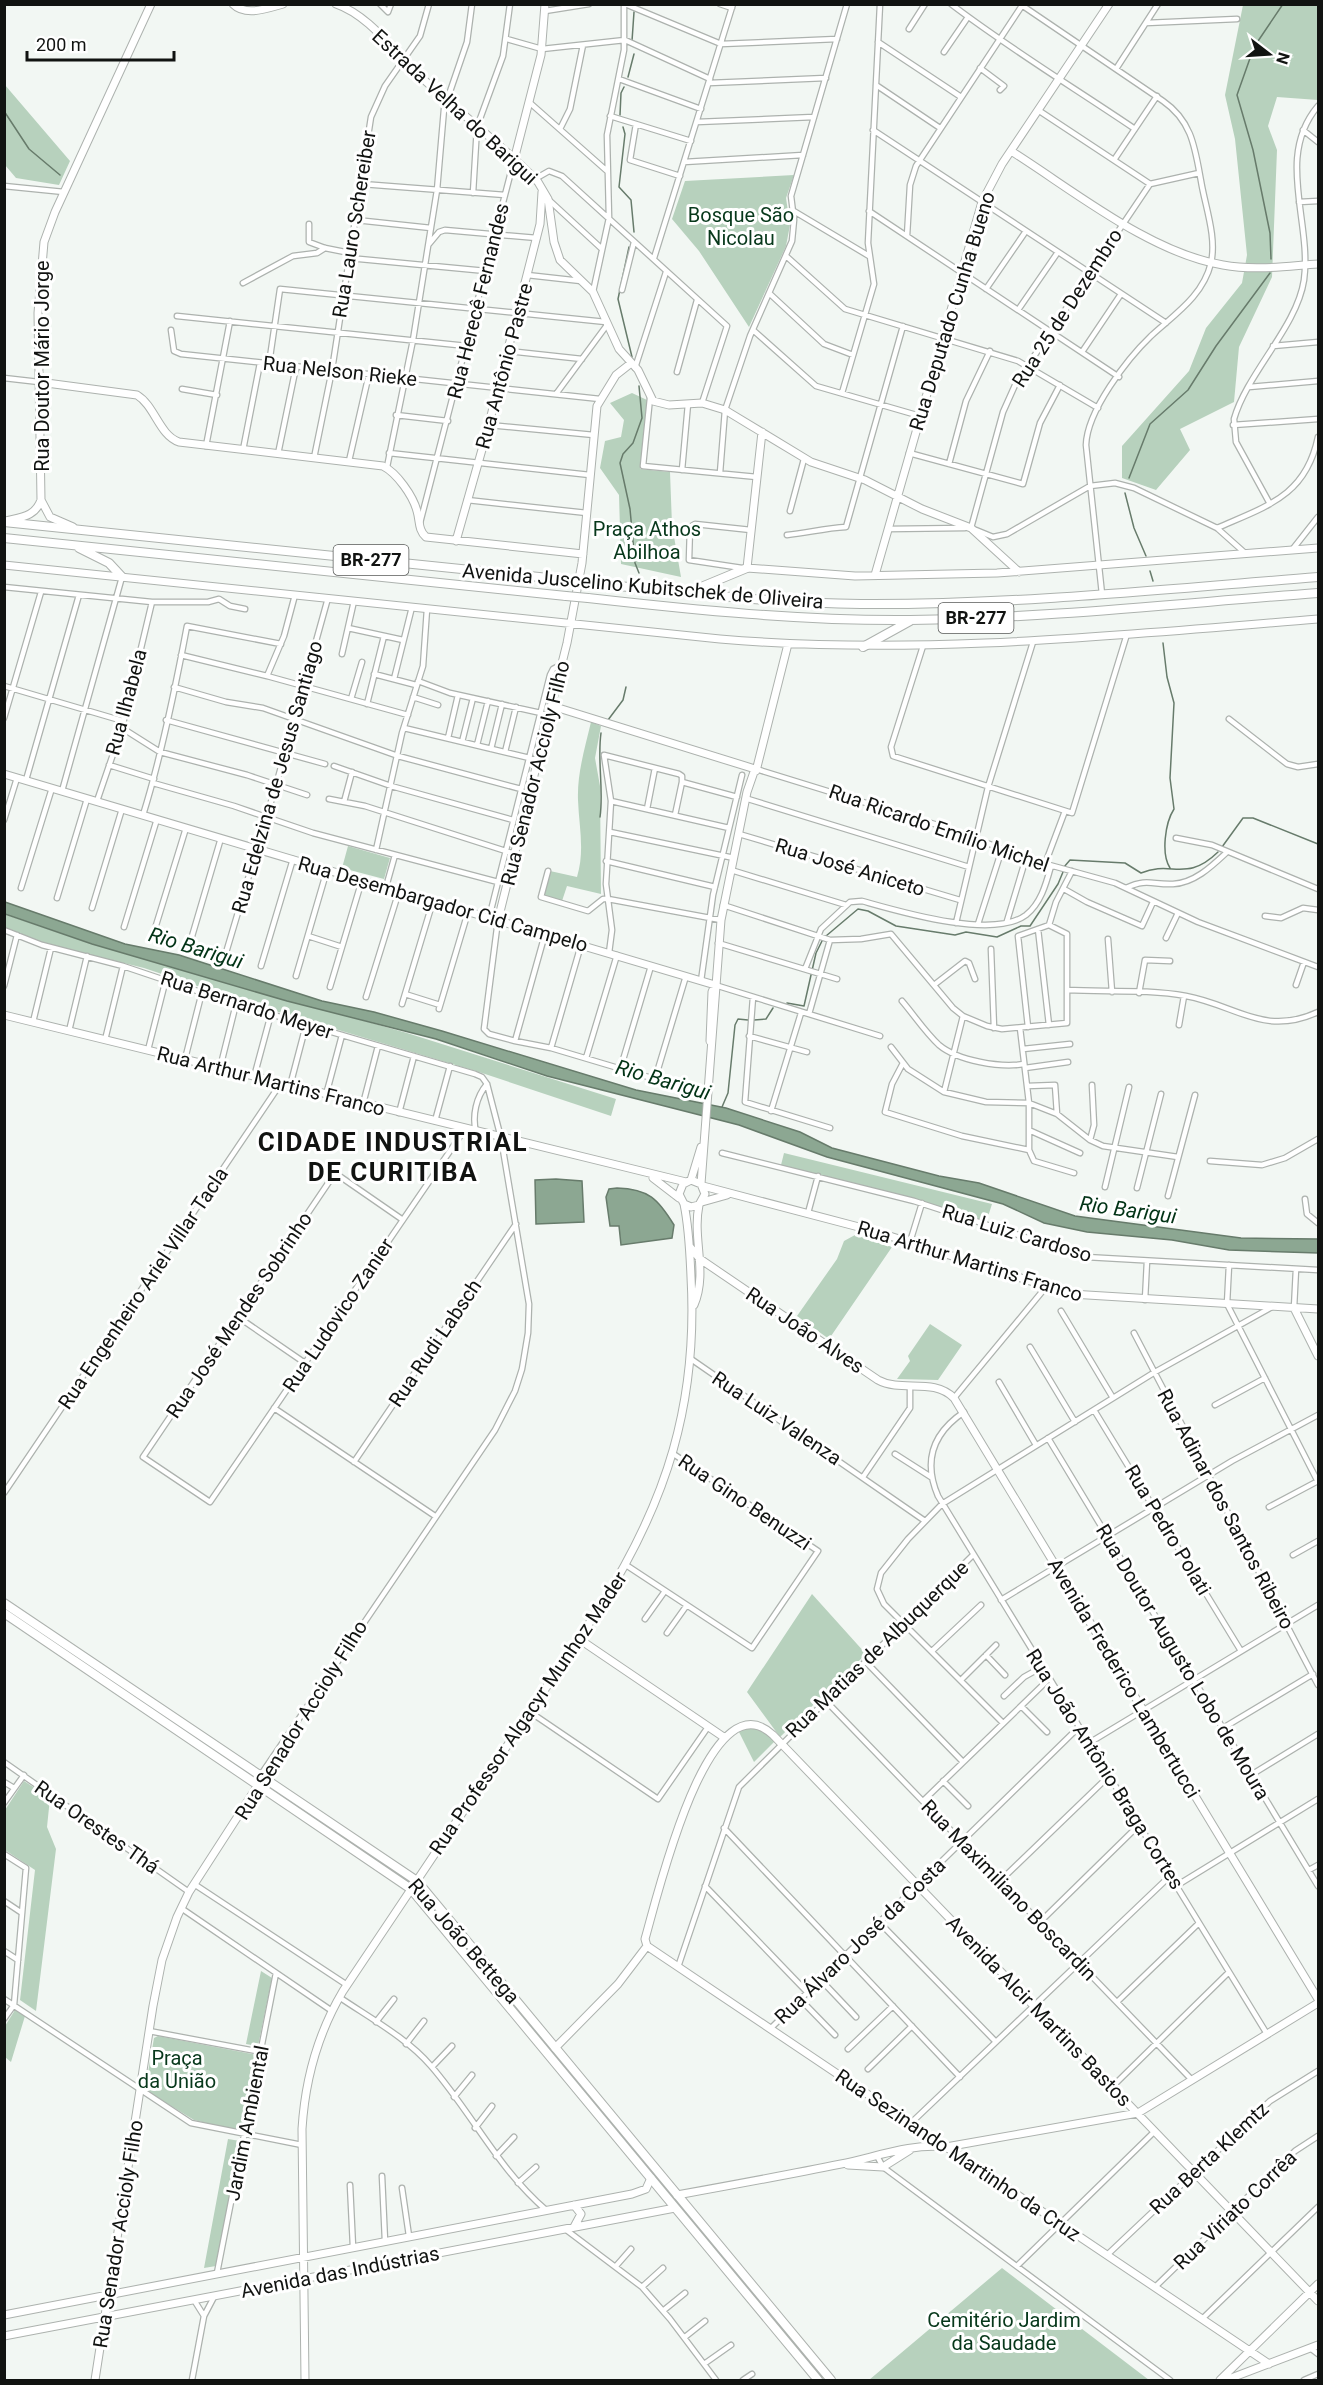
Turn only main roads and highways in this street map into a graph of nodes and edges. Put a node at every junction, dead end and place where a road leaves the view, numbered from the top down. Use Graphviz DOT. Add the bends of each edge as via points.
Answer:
graph roads {
  1 [pos="4,521"];
  2 [pos="4,538"];
  3 [pos="71,544"];
  4 [pos="747,568"];
  5 [pos="122,577"];
  6 [pos="1318,577"];
  7 [pos="684,593"];
  8 [pos="1318,593"];
  9 [pos="911,620"];
  10 [pos="863,647"];
  11 [pos="4,1603"];
  12 [pos="4,1613"];
  13 [pos="106,1677"];
  14 [pos="115,1683"];
  15 [pos="542,2032"];
  16 [pos="535,2038"];
  17 [pos="560,2060"];
  18 [pos="627,2134"];
  19 [pos="620,2140"];
  20 [pos="694,2216"];
  21 [pos="687,2222"];
  22 [pos="800,2344"];
  23 [pos="793,2350"];
  24 [pos="807,2352"];
  25 [pos="800,2358"];
  26 [pos="818,2380"];
  27 [pos="831,2380"];
  1 -- 7 [label="highway, Avenida Juscelino Kubitschek de Oliveira / BR-277, bridge"];
  2 -- 3 [label="highway, Avenida Juscelino Kubitschek de Oliveira / BR-277"];
  3 -- 5 [label="highway" via="109,563"];
  3 -- 9 [label="highway, Avenida Juscelino Kubitschek de Oliveira / BR-277, bridge" via="762,616"];
  4 -- 7 [label="highway"];
  6 -- 7 [label="highway, Avenida Juscelino Kubitschek de Oliveira / BR-277" via="982,602 786,602"];
  8 -- 9 [label="highway, BR-277"];
  9 -- 10 [label="highway"];
  11 -- 13 [label="main road, Rua João Bettega"];
  12 -- 13 [label="main road, Rua João Bettega"];
  13 -- 14 [label="main road, Rua João Bettega"];
  14 -- 15 [label="main road, Rua João Bettega" via="417,1881"];
  14 -- 16 [label="main road, Rua João Bettega" via="411,1889"];
  15 -- 16 [label="main road"];
  15 -- 17 [label="main road, Rua João Bettega"];
  16 -- 17 [label="main road, Rua João Bettega"];
  17 -- 18 [label="main road, Rua João Bettega"];
  17 -- 19 [label="main road, Rua João Bettega"];
  18 -- 19 [label="main road"];
  18 -- 20 [label="main road, Rua João Bettega"];
  19 -- 21 [label="main road, Rua João Bettega"];
  20 -- 21 [label="main road"];
  20 -- 22 [label="main road, Rua João Bettega"];
  21 -- 23 [label="main road, Rua João Bettega"];
  22 -- 23 [label="main road"];
  22 -- 24 [label="main road, Rua João Bettega"];
  23 -- 25 [label="main road, Rua João Bettega"];
  24 -- 25 [label="main road"];
  24 -- 27 [label="main road, Rua João Bettega"];
  25 -- 26 [label="main road, Rua João Bettega"];
}
